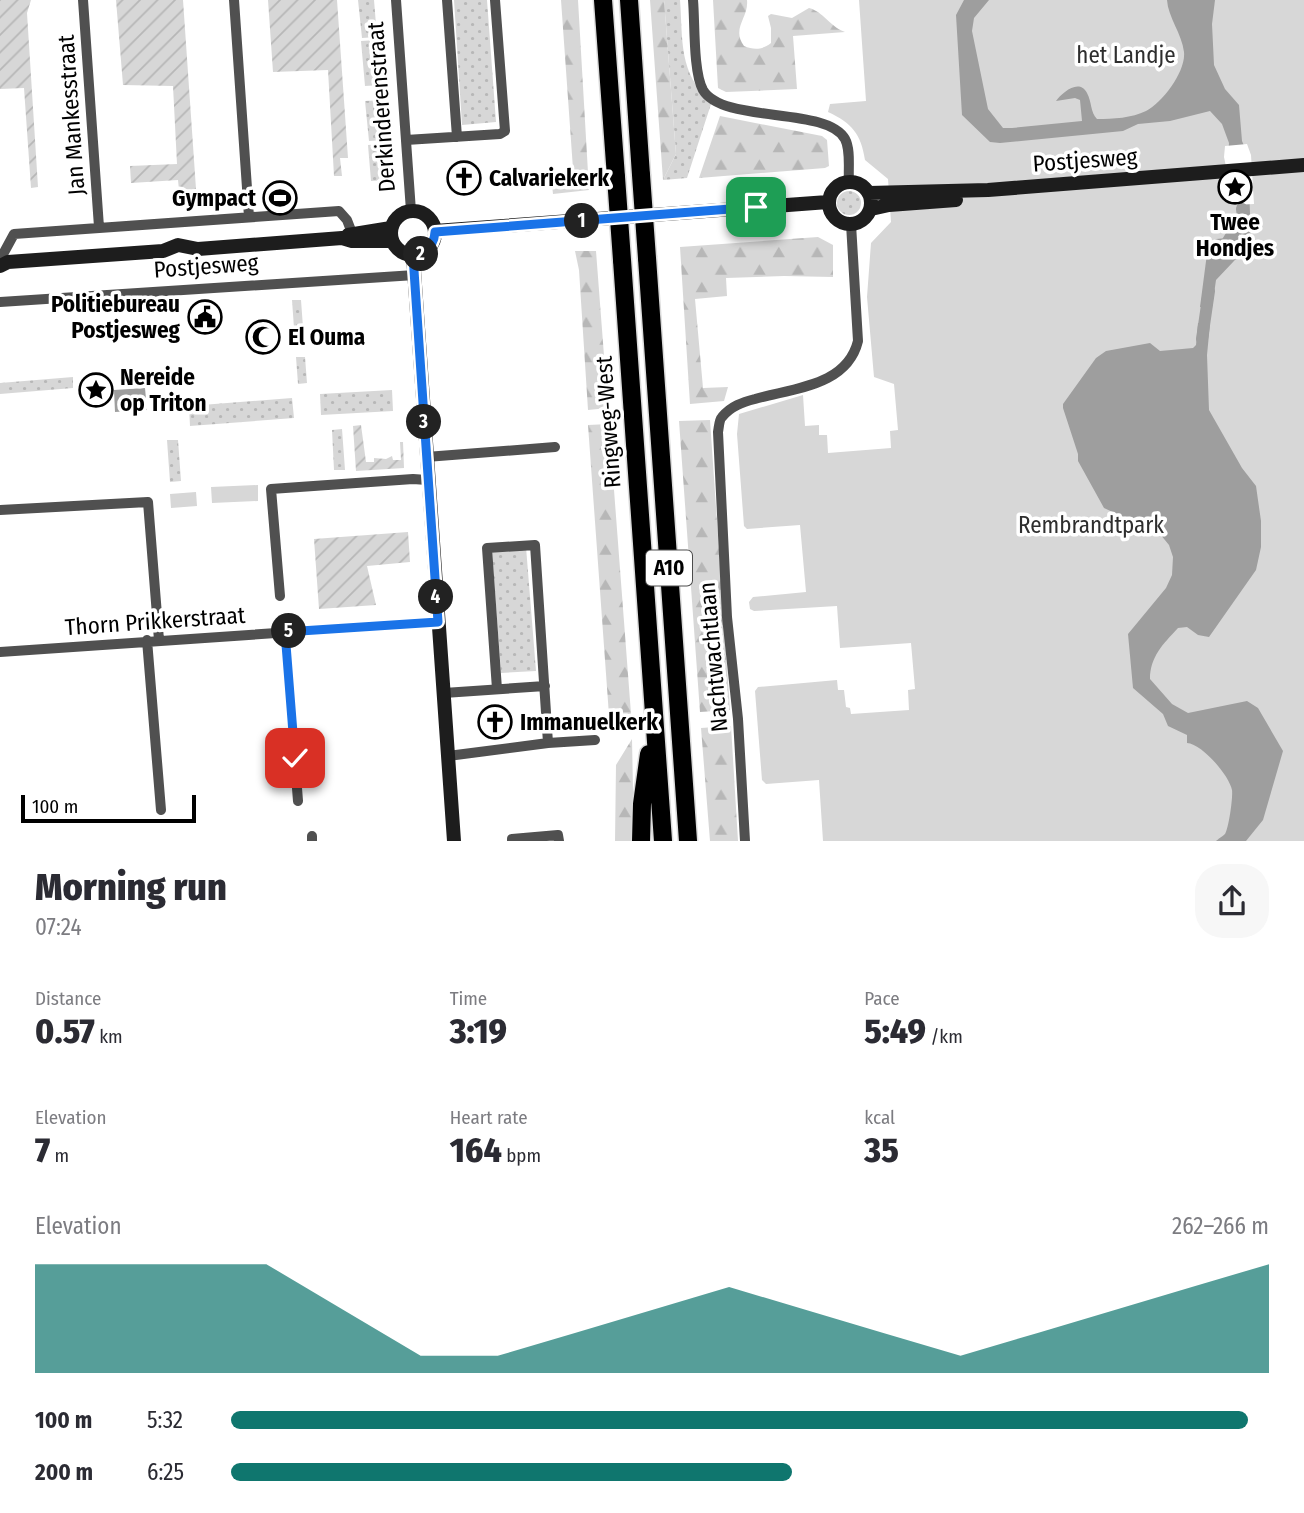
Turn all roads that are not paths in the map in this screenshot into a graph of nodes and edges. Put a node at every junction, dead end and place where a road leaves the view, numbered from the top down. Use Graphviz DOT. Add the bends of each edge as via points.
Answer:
graph roads {
  1 [pos="83,0"];
  2 [pos="233,0"];
  3 [pos="396,0"];
  4 [pos="447,0"];
  5 [pos="495,0"];
  6 [pos="603,0"];
  7 [pos="629,0"];
  8 [pos="693,0"];
  9 [pos="457,137"];
  10 [pos="406,140"];
  11 [pos="1304,165"];
  12 [pos="1284,172"];
  13 [pos="1304,175"];
  14 [pos="1179,180"];
  15 [pos="849,181"];
  16 [pos="869,193"];
  17 [pos="828,202"];
  18 [pos="871,209"];
  19 [pos="411,211"];
  20 [pos="248,217"];
  21 [pos="851,224"];
  22 [pos="99,227"];
  23 [pos="435,232"];
  24 [pos="391,234"];
  25 [pos="347,235"];
  26 [pos="413,256"];
  27 [pos="2,261"];
  28 [pos="415,275"];
  29 [pos="0,302"];
  30 [pos="555,447"];
  31 [pos="426,457"];
  32 [pos="427,480"];
  33 [pos="0,510"];
  34 [pos="280,596"];
  35 [pos="438,622"];
  36 [pos="285,632"];
  37 [pos="147,640"];
  38 [pos="159,640"];
  39 [pos="0,652"];
  40 [pos="545,686"];
  41 [pos="497,689"];
  42 [pos="444,693"];
  43 [pos="654,719"];
  44 [pos="594,740"];
  45 [pos="548,743"];
  46 [pos="448,756"];
  47 [pos="684,785"];
  48 [pos="298,801"];
  49 [pos="161,810"];
  50 [pos="454,841"];
  51 [pos="512,841"];
  52 [pos="559,841"];
  53 [pos="641,841"];
  54 [pos="663,841"];
  55 [pos="688,841"];
  56 [pos="698,841"];
  57 [pos="745,841"];
  1 -- 22 [label="street, Jan Mankesstraat"];
  2 -- 20 [label="street"];
  3 -- 10 [label="street, Derkinderenstraat"];
  4 -- 9 [label="street"];
  5 -- 9 [label="street" via="505,131"];
  6 -- 43 [label="highway, Ringweg-West / A10, bridge"];
  7 -- 47 [label="highway, A10, bridge"];
  8 -- 15 [label="street" via="699,81 705,94 737,108 833,127 847,141"];
  9 -- 10 [label="street"];
  10 -- 19 [label="street, Derkinderenstraat"];
  11 -- 12 [label="street, Postjesweg"];
  12 -- 13 [label="street, Postjesweg"];
  12 -- 14 [label="street, Postjesweg"];
  14 -- 16 [label="street, Postjesweg"];
  14 -- 18 [label="street, Postjesweg"];
  15 -- 16 [label="street" via="861,184"];
  15 -- 17 [label="street" via="834,188"];
  16 -- 18 [label="street"];
  17 -- 21 [label="street" via="836,219"];
  17 -- 23 [label="street"];
  18 -- 21 [label="street" via="864,219"];
  19 -- 23 [label="street" via="427,216"];
  19 -- 24 [label="street" via="395,220"];
  20 -- 22 [label="street, Postjesweg"];
  20 -- 25 [label="street, Postjesweg" via="339,211 347,220"];
  21 -- 57 [label="street, Nachtwachtlaan" via="858,341 854,355 829,379 738,404 721,418 718,432"];
  22 -- 27 [label="street, Postjesweg" via="14,234"];
  23 -- 26 [label="street" via="432,245"];
  24 -- 25 [label="street, Postjesweg"];
  24 -- 26 [label="street" via="399,251"];
  25 -- 27 [label="street, Postjesweg"];
  26 -- 28 [label="street"];
  28 -- 29 [label="street, Postjesweg"];
  28 -- 31 [label="street"];
  30 -- 31 [label="street"];
  31 -- 32 [label="street"];
  32 -- 34 [label="street" via="271,489"];
  32 -- 35 [label="street"];
  33 -- 38 [label="street" via="149,502"];
  35 -- 36 [label="street, Thorn Prikkerstraat"];
  35 -- 42 [label="street"];
  36 -- 38 [label="street, Thorn Prikkerstraat"];
  36 -- 48 [label="street"];
  37 -- 38 [label="street, Thorn Prikkerstraat"];
  37 -- 39 [label="street, Thorn Prikkerstraat"];
  37 -- 49 [label="street"];
  40 -- 41 [label="street"];
  40 -- 41 [label="street" via="535,545 523,545 486,548"];
  40 -- 45 [label="street"];
  41 -- 42 [label="street"];
  42 -- 46 [label="street"];
  43 -- 53 [label="highway, A10"];
  43 -- 54 [label="highway, Ringweg-West / A10"];
  44 -- 45 [label="street"];
  45 -- 46 [label="street"];
  46 -- 50 [label="street"];
  47 -- 55 [label="highway, A10"];
  47 -- 56 [label="highway, A10"];
  51 -- 52 [label="street" via="558,835"];
}
